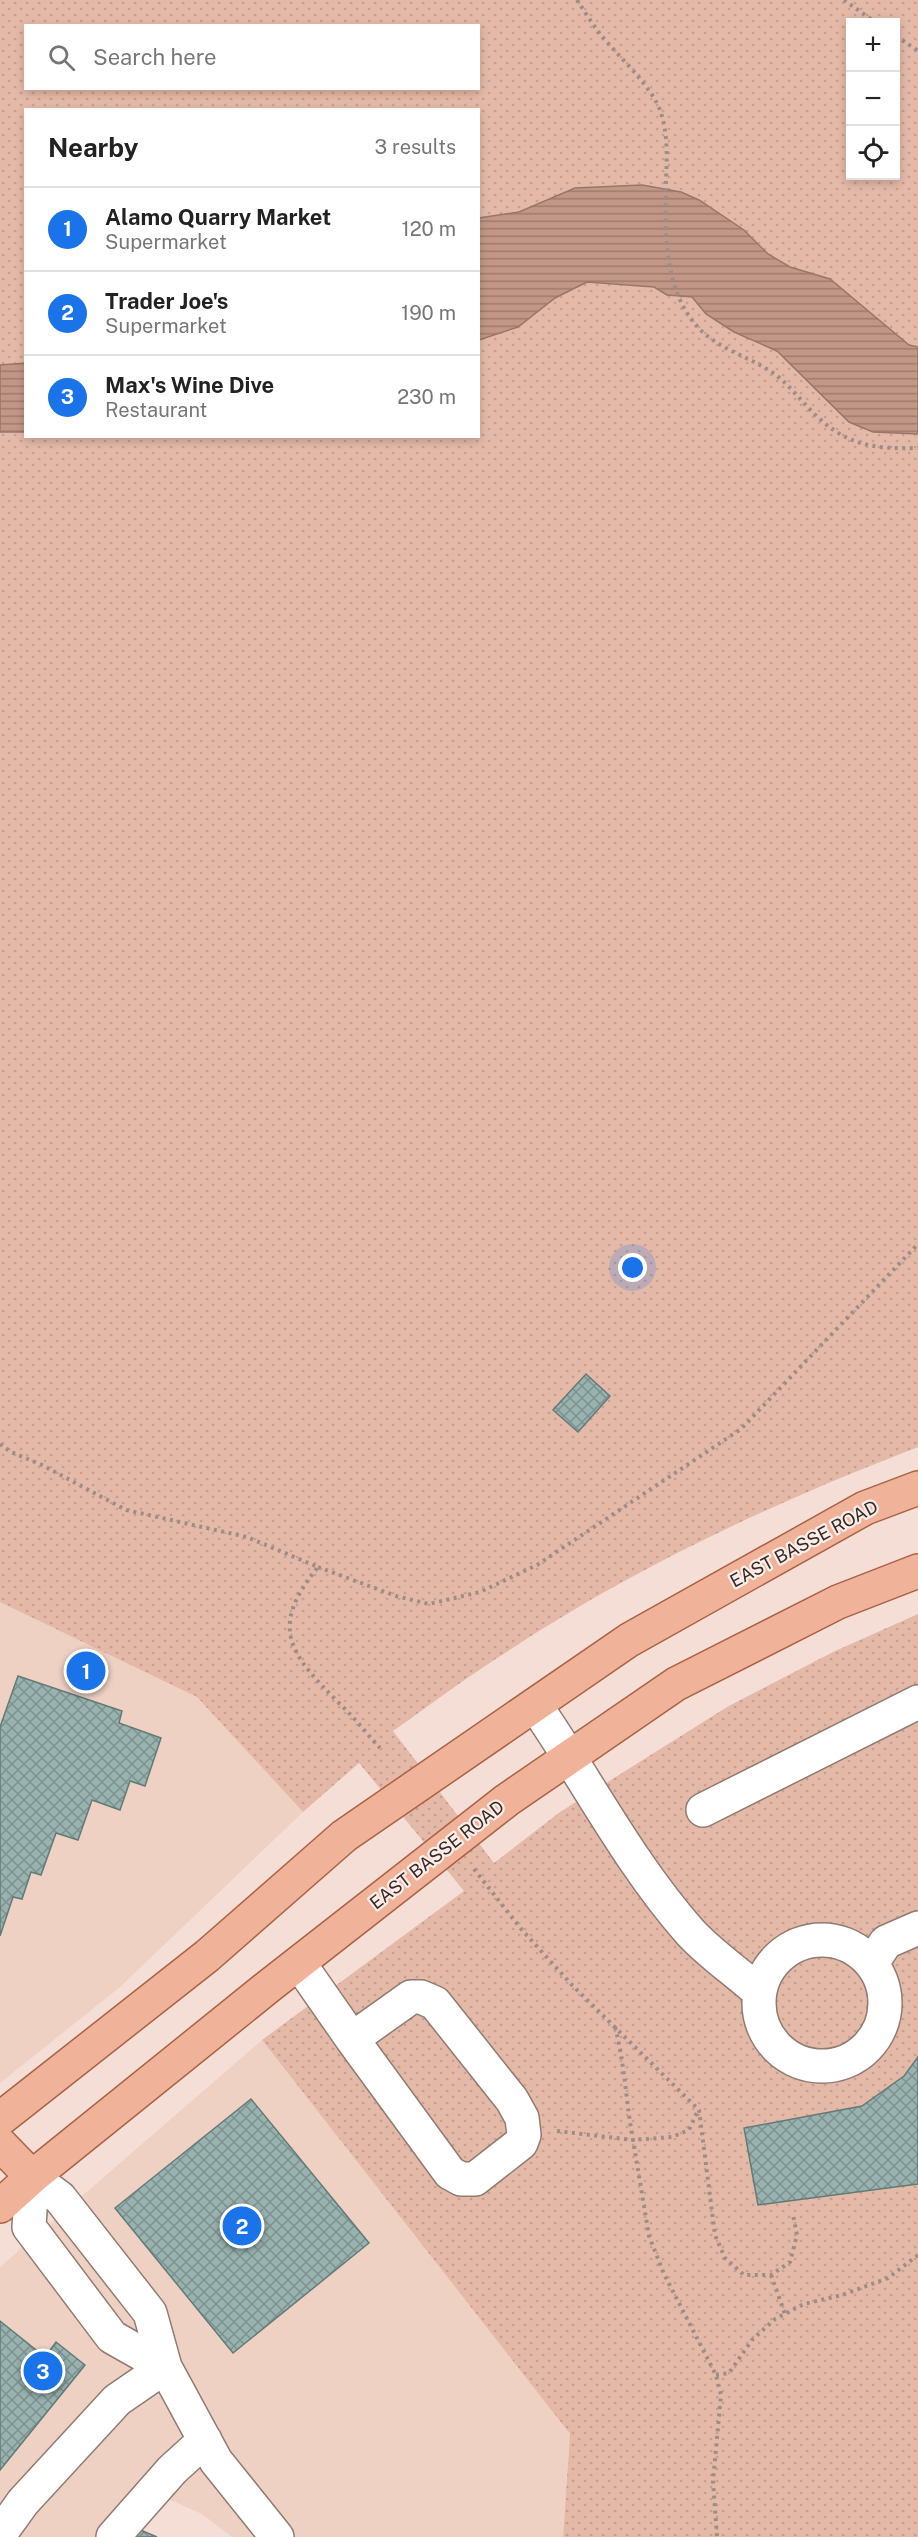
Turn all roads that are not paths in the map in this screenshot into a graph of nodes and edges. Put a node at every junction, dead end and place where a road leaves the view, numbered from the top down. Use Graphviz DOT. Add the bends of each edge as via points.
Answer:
graph roads {
  1 [pos="918,1488"];
  2 [pos="918,1571"];
  3 [pos="918,1702"];
  4 [pos="535,1705"];
  5 [pos="570,1757"];
  6 [pos="703,1810"];
  7 [pos="918,1928"];
  8 [pos="299,1963"];
  9 [pos="872,1963"];
  10 [pos="759,1992"];
  11 [pos="352,2039"];
  12 [pos="0,2119"];
  13 [pos="0,2144"];
  14 [pos="32,2177"];
  15 [pos="0,2206"];
  16 [pos="165,2367"];
  17 [pos="205,2440"];
  18 [pos="0,2534"];
  19 [pos="113,2537"];
  20 [pos="277,2537"];
  1 -- 4 [label="main road, EAST BASSE ROAD" via="865,1508 629,1640"];
  2 -- 5 [label="main road, EAST BASSE ROAD" via="838,1602 676,1684"];
  3 -- 6 [label="lane"];
  4 -- 5 [label="lane"];
  4 -- 12 [label="main road, EAST BASSE ROAD" via="344,1836 207,1956"];
  5 -- 8 [label="main road, EAST BASSE ROAD" via="507,1800"];
  5 -- 10 [label="lane" via="632,1858 691,1933"];
  7 -- 9 [label="lane" via="886,1942"];
  8 -- 11 [label="lane"];
  8 -- 14 [label="main road, EAST BASSE ROAD"];
  9 -- 10 [label="lane" via="856,1949 837,1941 797,1945 773,1964"];
  9 -- 10 [label="lane" via="882,1980 884,2020 861,2054 841,2064 798,2062 780,2051 766,2034 759,2014"];
  11 -- 11 [label="lane" via="450,2173 461,2179 475,2179 521,2143 524,2127 512,2100 435,2003 411,1997"];
  13 -- 14 [label="main road"];
  14 -- 15 [label="main road, EAST BASSE ROAD"];
  14 -- 16 [label="lane" via="60,2198 150,2313"];
  14 -- 16 [label="lane" via="29,2227 112,2337"];
  16 -- 17 [label="lane"];
  16 -- 18 [label="lane" via="117,2400 23,2502"];
  17 -- 19 [label="lane" via="172,2470"];
  17 -- 20 [label="lane" via="216,2461"];
}
